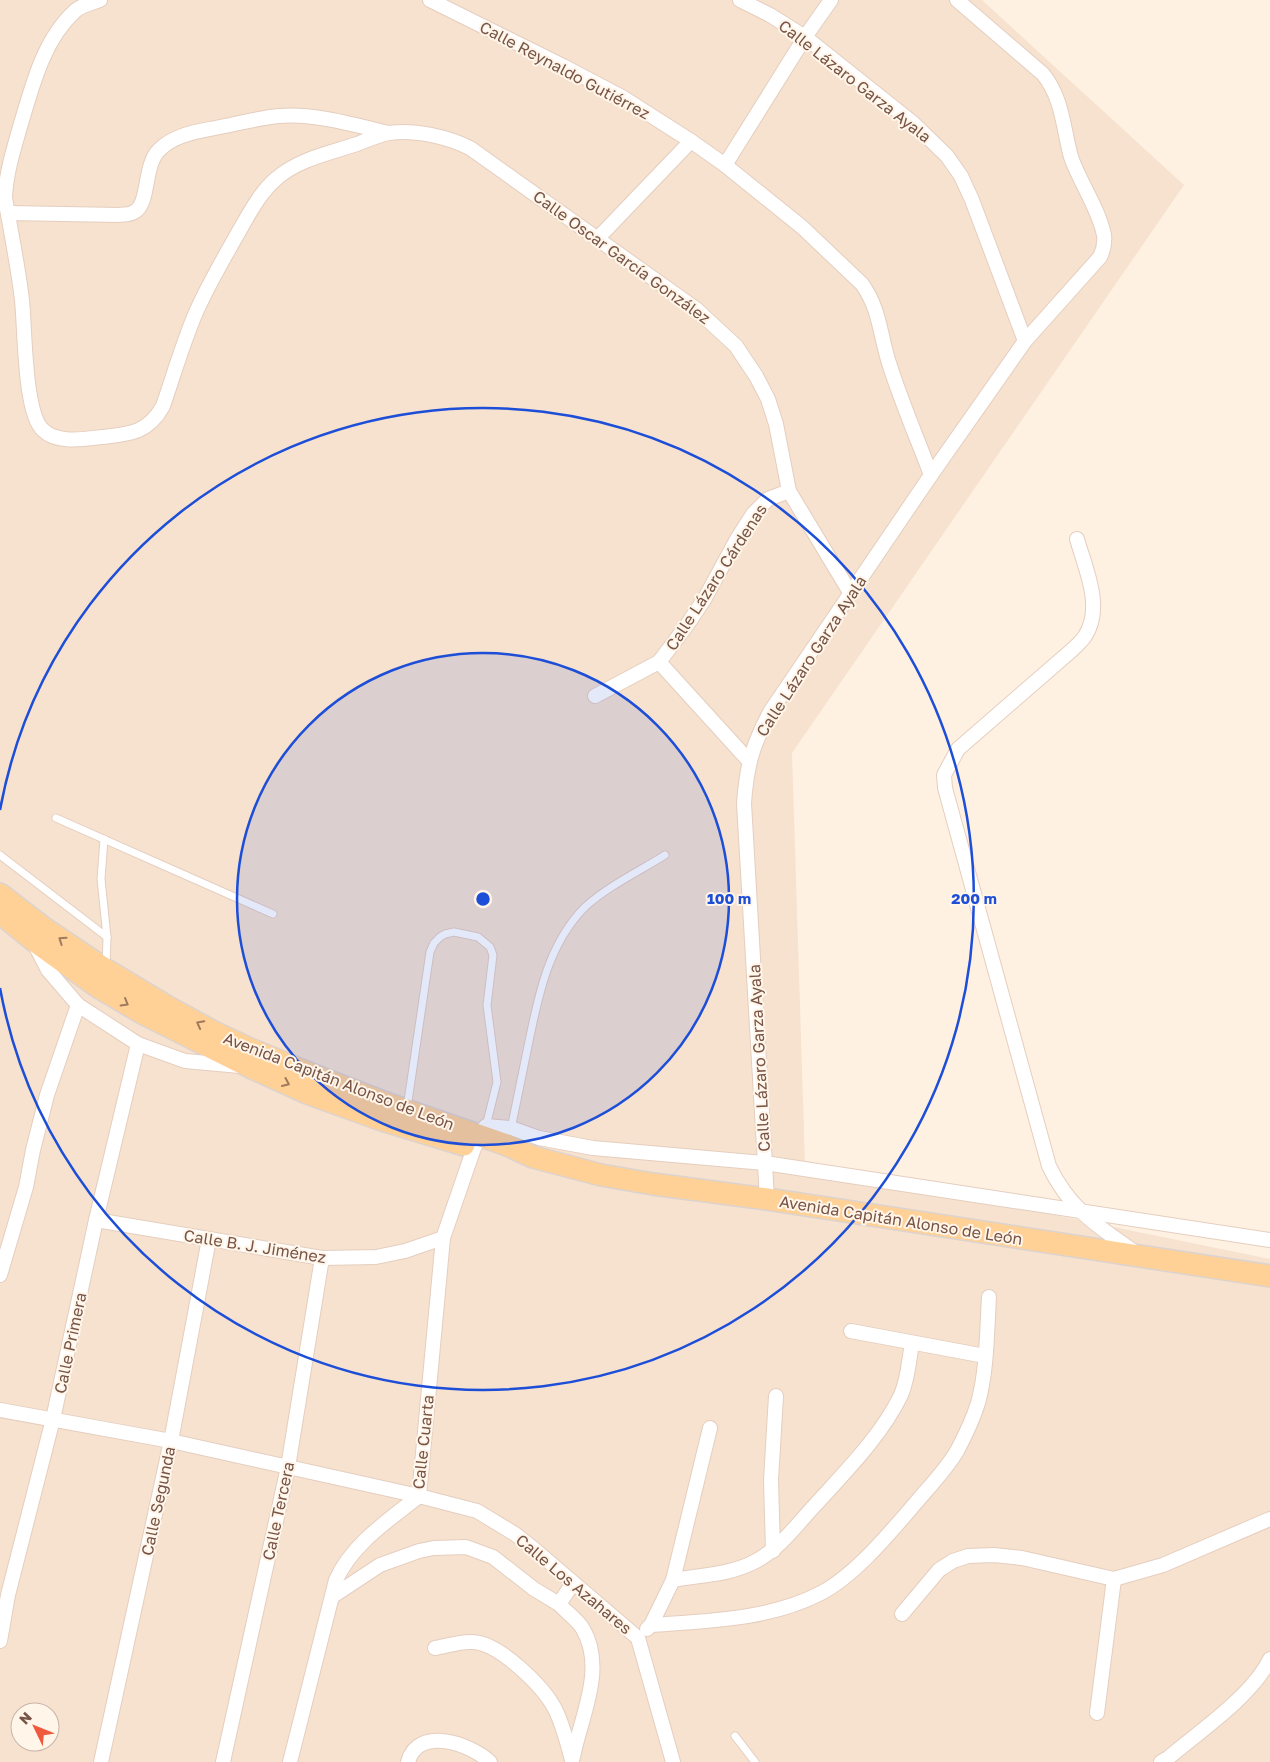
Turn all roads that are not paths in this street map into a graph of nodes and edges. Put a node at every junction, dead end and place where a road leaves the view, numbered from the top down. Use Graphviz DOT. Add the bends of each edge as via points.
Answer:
graph roads {
  1 [pos="100,0"];
  2 [pos="430,0"];
  3 [pos="740,0"];
  4 [pos="831,0"];
  5 [pos="957,0"];
  6 [pos="73,5"];
  7 [pos="804,37"];
  8 [pos="389,133"];
  9 [pos="691,141"];
  10 [pos="725,165"];
  11 [pos="8,213"];
  12 [pos="598,238"];
  13 [pos="1025,341"];
  14 [pos="931,475"];
  15 [pos="789,491"];
  16 [pos="1076,539"];
  17 [pos="851,594"];
  18 [pos="659,662"];
  19 [pos="595,696"];
  20 [pos="749,761"];
  21 [pos="56,818"];
  22 [pos="104,839"];
  23 [pos="0,855"];
  24 [pos="665,855"];
  25 [pos="0,894"];
  26 [pos="0,913"];
  27 [pos="273,914"];
  28 [pos="107,937"];
  29 [pos="33,940"];
  30 [pos="102,978"];
  31 [pos="78,1005"];
  32 [pos="138,1044"];
  33 [pos="250,1067"];
  34 [pos="405,1118"];
  35 [pos="480,1137"];
  36 [pos="507,1143"];
  37 [pos="765,1163"];
  38 [pos="767,1200"];
  39 [pos="1080,1212"];
  40 [pos="96,1220"];
  41 [pos="443,1238"];
  42 [pos="209,1239"];
  43 [pos="1270,1240"];
  44 [pos="1139,1256"];
  45 [pos="322,1258"];
  46 [pos="0,1275"];
  47 [pos="1270,1276"];
  48 [pos="989,1297"];
  49 [pos="851,1331"];
  50 [pos="912,1343"];
  51 [pos="986,1356"];
  52 [pos="776,1396"];
  53 [pos="0,1410"];
  54 [pos="53,1419"];
  55 [pos="710,1428"];
  56 [pos="171,1440"];
  57 [pos="288,1467"];
  58 [pos="419,1496"];
  59 [pos="1270,1520"];
  60 [pos="773,1551"];
  61 [pos="1114,1579"];
  62 [pos="673,1580"];
  63 [pos="573,1583"];
  64 [pos="4,1594"];
  65 [pos="332,1596"];
  66 [pos="559,1604"];
  67 [pos="902,1614"];
  68 [pos="651,1625"];
  69 [pos="638,1638"];
  70 [pos="0,1641"];
  71 [pos="435,1648"];
  72 [pos="1270,1659"];
  73 [pos="1097,1713"];
  74 [pos="735,1736"];
  75 [pos="572,1761"];
  76 [pos="1166,1761"];
  77 [pos="101,1762"];
  78 [pos="223,1762"];
  79 [pos="290,1762"];
  80 [pos="408,1762"];
  81 [pos="490,1762"];
  82 [pos="673,1762"];
  83 [pos="754,1762"];
  1 -- 6 [label="street"];
  2 -- 9 [label="street, Calle Reynaldo Gutiérrez" via="622,97"];
  3 -- 7 [label="street, Calle Lázaro Garza Ayala"];
  4 -- 7 [label="street"];
  5 -- 13 [label="street, Calle Lázaro Garza Ayala" via="1043,74 1055,91 1072,158 1104,234 1100,256"];
  6 -- 11 [label="street" via="40,62 5,183"];
  7 -- 10 [label="street"];
  7 -- 13 [label="street, Calle Lázaro Garza Ayala" via="913,123 947,156 962,176"];
  8 -- 11 [label="street, Calle Oscar García González" via="336,121 279,116 198,132 172,140 157,152 148,173 142,204 134,212 119,215"];
  8 -- 11 [label="street, Calle Oscar García González" via="291,168 262,193 194,316 163,406 156,417 136,432 78,439 51,435 42,430 30,396 22,300"];
  8 -- 12 [label="street, Calle Oscar García González" via="437,136 470,148"];
  9 -- 10 [label="street, Calle Reynaldo Gutiérrez"];
  9 -- 12 [label="street"];
  10 -- 14 [label="street, Calle Reynaldo Gutiérrez" via="802,227 870,295 899,393"];
  12 -- 15 [label="street, Calle Oscar García González" via="696,309 736,346 768,399"];
  13 -- 14 [label="street, Calle Lázaro Garza Ayala"];
  14 -- 17 [label="street, Calle Lázaro Garza Ayala"];
  15 -- 17 [label="street, Calle Oscar García González"];
  15 -- 18 [label="street, Calle Lázaro Cárdenas" via="768,499 753,514 688,625"];
  16 -- 39 [label="street" via="1094,604 1086,636 958,748 944,775 948,804 1049,1166 1064,1193"];
  17 -- 20 [label="street, Calle Lázaro Garza Ayala" via="770,712"];
  18 -- 19 [label="street"];
  18 -- 20 [label="street, Calle Lázaro Cárdenas"];
  20 -- 37 [label="street, Calle Lázaro Garza Ayala" via="744,803"];
  21 -- 22 [label="lane"];
  22 -- 27 [label="lane"];
  22 -- 28 [label="lane" via="101,880"];
  23 -- 28 [label="lane"];
  24 -- 36 [label="lane" via="586,907 558,944 538,997"];
  30 -- 25 [label="main road, Avenida Capitán Alonso de León, one-way"];
  26 -- 29 [label="main road, Avenida Capitán Alonso de León"];
  28 -- 30 [label="lane"];
  29 -- 30 [label="main road, Avenida Capitán Alonso de León"];
  29 -- 31 [label="street" via="48,970"];
  30 -- 33 [label="main road, Avenida Capitán Alonso de León, one-way" via="142,1013"];
  34 -- 30 [label="main road, Avenida Capitán Alonso de León, one-way"];
  31 -- 32 [label="street"];
  31 -- 46 [label="street" via="47,1096 26,1187"];
  32 -- 33 [label="street" via="184,1060"];
  32 -- 40 [label="street, Calle Primera"];
  33 -- 34 [label="main road, Avenida Capitán Alonso de León, one-way" via="307,1093 382,1120"];
  34 -- 35 [label="main road, Avenida Capitán Alonso de León"];
  34 -- 35 [label="lane" via="430,952 434,943 446,934 454,932 478,937 490,947 493,955 487,1005 497,1082"];
  35 -- 36 [label="main road, Avenida Capitán Alonso de León"];
  35 -- 41 [label="street, Calle Cuarta"];
  36 -- 37 [label="street" via="539,1138 593,1148"];
  36 -- 38 [label="main road, Avenida Capitán Alonso de León" via="533,1157 601,1175"];
  37 -- 38 [label="street, Calle Lázaro Garza Ayala"];
  37 -- 39 [label="street"];
  38 -- 44 [label="main road, Avenida Capitán Alonso de León"];
  39 -- 43 [label="street"];
  39 -- 44 [label="street"];
  40 -- 42 [label="street, Calle B. J. Jiménez"];
  40 -- 54 [label="street, Calle Primera"];
  41 -- 45 [label="street, Calle B. J. Jiménez" via="405,1252 376,1257"];
  41 -- 58 [label="street, Calle Cuarta"];
  42 -- 45 [label="street, Calle B. J. Jiménez"];
  42 -- 56 [label="street, Calle Segunda"];
  44 -- 47 [label="main road, Avenida Capitán Alonso de León"];
  45 -- 57 [label="street, Calle Tercera"];
  48 -- 51 [label="street"];
  49 -- 50 [label="street"];
  50 -- 51 [label="street"];
  50 -- 60 [label="street" via="902,1393 893,1410 849,1467"];
  51 -- 68 [label="street" via="978,1401 956,1452 892,1530 839,1582 821,1593 768,1612 732,1619"];
  52 -- 60 [label="street" via="771,1480"];
  53 -- 54 [label="street, Calle Los Azahares"];
  54 -- 56 [label="street, Calle Los Azahares"];
  54 -- 64 [label="street, Calle Primera"];
  55 -- 62 [label="street"];
  56 -- 57 [label="street, Calle Los Azahares"];
  56 -- 77 [label="street, Calle Segunda"];
  57 -- 58 [label="street, Calle Los Azahares"];
  57 -- 78 [label="street, Calle Tercera"];
  58 -- 63 [label="street, Calle Los Azahares" via="478,1511 515,1534"];
  58 -- 65 [label="street, Calle Cuarta" via="350,1557 341,1569"];
  59 -- 61 [label="street" via="1163,1565"];
  60 -- 62 [label="street" via="730,1572"];
  61 -- 67 [label="street" via="1022,1558 968,1556 939,1570"];
  61 -- 73 [label="street"];
  62 -- 68 [label="street"];
  63 -- 66 [label="street"];
  63 -- 69 [label="street, Calle Los Azahares"];
  64 -- 70 [label="street, Calle Primera"];
  65 -- 66 [label="street" via="380,1565 419,1551 466,1547 493,1557"];
  65 -- 79 [label="street, Calle Cuarta"];
  66 -- 75 [label="street" via="583,1628 591,1648 593,1666 587,1706"];
  68 -- 69 [label="street"];
  69 -- 82 [label="street, Calle Los Azahares"];
  71 -- 75 [label="street" via="473,1642 503,1653 554,1707 564,1728"];
  72 -- 76 [label="street" via="1265,1670 1239,1697"];
  74 -- 83 [label="lane"];
  80 -- 81 [label="street" via="415,1749 427,1741 448,1742 471,1749"];
}
